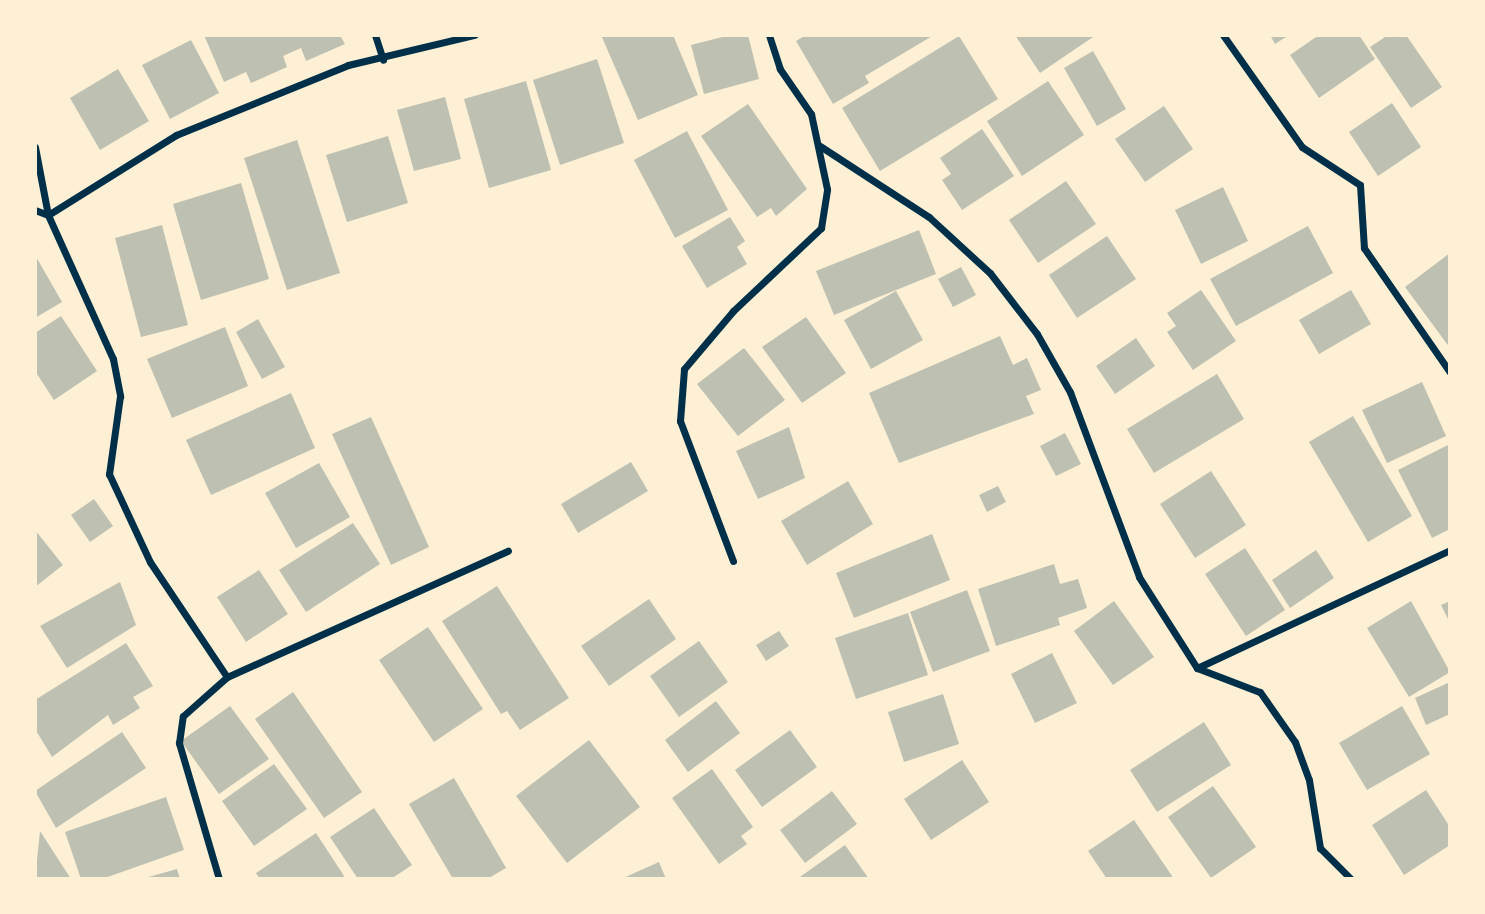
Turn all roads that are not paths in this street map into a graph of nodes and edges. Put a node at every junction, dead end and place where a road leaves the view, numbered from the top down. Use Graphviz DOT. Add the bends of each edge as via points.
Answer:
graph roads {
  1 [pos="375,35"];
  2 [pos="474,35"];
  3 [pos="769,35"];
  4 [pos="1223,35"];
  5 [pos="383,60"];
  6 [pos="820,146"];
  7 [pos="35,148"];
  8 [pos="35,210"];
  9 [pos="48,215"];
  10 [pos="1450,372"];
  11 [pos="1450,550"];
  12 [pos="508,551"];
  13 [pos="733,561"];
  14 [pos="1197,668"];
  15 [pos="227,677"];
  16 [pos="219,879"];
  17 [pos="1351,879"];
  1 -- 5 [label="street"];
  2 -- 5 [label="street"];
  3 -- 6 [label="street"];
  4 -- 10 [label="street" via="1302,147 1360,185 1364,248"];
  5 -- 9 [label="street" via="348,65 176,135"];
  6 -- 13 [label="street" via="827,189 821,228 733,310 684,369 680,421"];
  6 -- 14 [label="street" via="929,217 990,273 1037,334 1070,393 1139,577"];
  7 -- 9 [label="street"];
  8 -- 9 [label="street"];
  9 -- 15 [label="street" via="113,359 120,396 109,474 150,562 201,629"];
  11 -- 14 [label="street"];
  12 -- 15 [label="street"];
  14 -- 17 [label="street" via="1260,692 1295,742 1310,780 1320,848"];
  15 -- 16 [label="street" via="183,716 179,743"];
}
